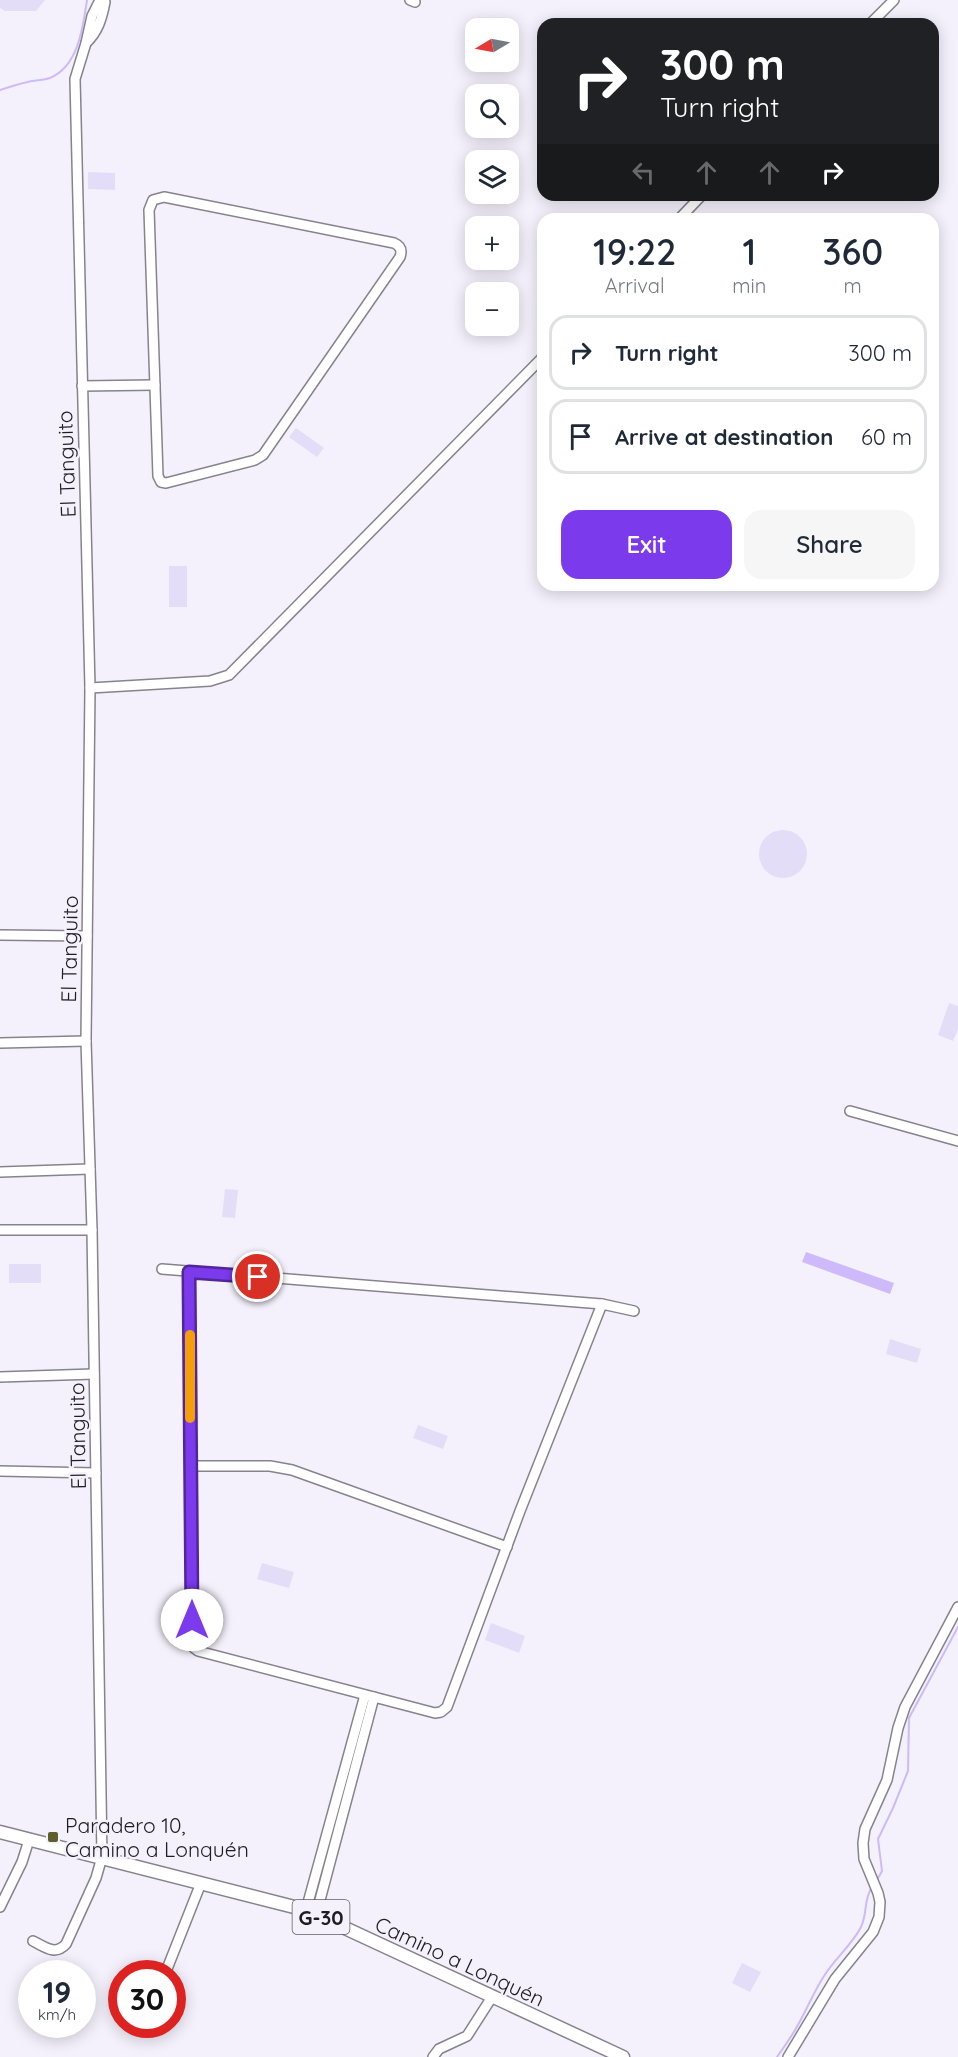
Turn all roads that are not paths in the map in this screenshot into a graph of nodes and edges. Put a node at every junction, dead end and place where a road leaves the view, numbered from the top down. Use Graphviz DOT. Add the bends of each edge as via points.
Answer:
graph roads {
  1 [pos="102,0"];
  2 [pos="894,0"];
  3 [pos="876,18"];
  4 [pos="696,201"];
  5 [pos="685,213"];
  6 [pos="537,363"];
  7 [pos="155,385"];
  8 [pos="82,386"];
  9 [pos="90,688"];
  10 [pos="0,935"];
  11 [pos="87,936"];
  12 [pos="86,1041"];
  13 [pos="0,1043"];
  14 [pos="850,1111"];
  15 [pos="958,1141"];
  16 [pos="90,1169"];
  17 [pos="0,1172"];
  18 [pos="0,1230"];
  19 [pos="92,1230"];
  20 [pos="162,1269"];
  21 [pos="189,1272"];
  22 [pos="602,1304"];
  23 [pos="634,1311"];
  24 [pos="94,1374"];
  25 [pos="0,1377"];
  26 [pos="191,1466"];
  27 [pos="0,1471"];
  28 [pos="96,1473"];
  29 [pos="507,1547"];
  30 [pos="958,1607"];
  31 [pos="370,1696"];
  32 [pos="0,1833"];
  33 [pos="29,1840"];
  34 [pos="102,1857"];
  35 [pos="201,1883"];
  36 [pos="0,1907"];
  37 [pos="311,1913"];
  38 [pos="33,1941"];
  39 [pos="171,1960"];
  40 [pos="492,1998"];
  41 [pos="433,2057"];
  42 [pos="623,2057"];
  43 [pos="788,2057"];
  1 -- 8 [label="street, El Tanguito" via="92,16 75,79"];
  2 -- 3 [label="street"];
  4 -- 5 [label="street"];
  6 -- 9 [label="street" via="229,675 210,681"];
  7 -- 7 [label="street" via="161,482 258,459 400,257 399,246 156,198 149,210"];
  7 -- 8 [label="street"];
  8 -- 9 [label="street, El Tanguito"];
  9 -- 11 [label="street, El Tanguito"];
  10 -- 11 [label="street"];
  11 -- 12 [label="street, El Tanguito"];
  12 -- 13 [label="street"];
  12 -- 16 [label="street, El Tanguito"];
  14 -- 15 [label="street"];
  16 -- 17 [label="street"];
  16 -- 19 [label="street, El Tanguito"];
  18 -- 19 [label="street"];
  19 -- 24 [label="street, El Tanguito"];
  20 -- 21 [label="street"];
  21 -- 22 [label="street"];
  21 -- 26 [label="street"];
  22 -- 23 [label="street"];
  22 -- 29 [label="street"];
  24 -- 25 [label="street"];
  24 -- 28 [label="street, El Tanguito"];
  26 -- 29 [label="street" via="270,1466 292,1470"];
  26 -- 31 [label="street" via="194,1648"];
  27 -- 28 [label="street"];
  28 -- 34 [label="street, El Tanguito"];
  29 -- 31 [label="street" via="446,1709 435,1713"];
  30 -- 43 [label="street" via="905,1707 886,1780 865,1829 863,1856 878,1893 880,1910 873,1932 835,1979"];
  31 -- 37 [label="street"];
  32 -- 33 [label="main road, Camino a Lonquén / G-30"];
  33 -- 34 [label="main road, Camino a Lonquén / G-30"];
  33 -- 36 [label="street"];
  34 -- 35 [label="main road, Camino a Lonquén / G-30"];
  34 -- 38 [label="street, El Tanguito" via="64,1947 52,1951"];
  35 -- 37 [label="main road, Camino a Lonquén / G-30"];
  35 -- 39 [label="street"];
  37 -- 40 [label="main road, Camino a Lonquén / G-30"];
  40 -- 41 [label="street" via="467,2036 439,2049"];
  40 -- 42 [label="main road, Camino a Lonquén / G-30"];
}
